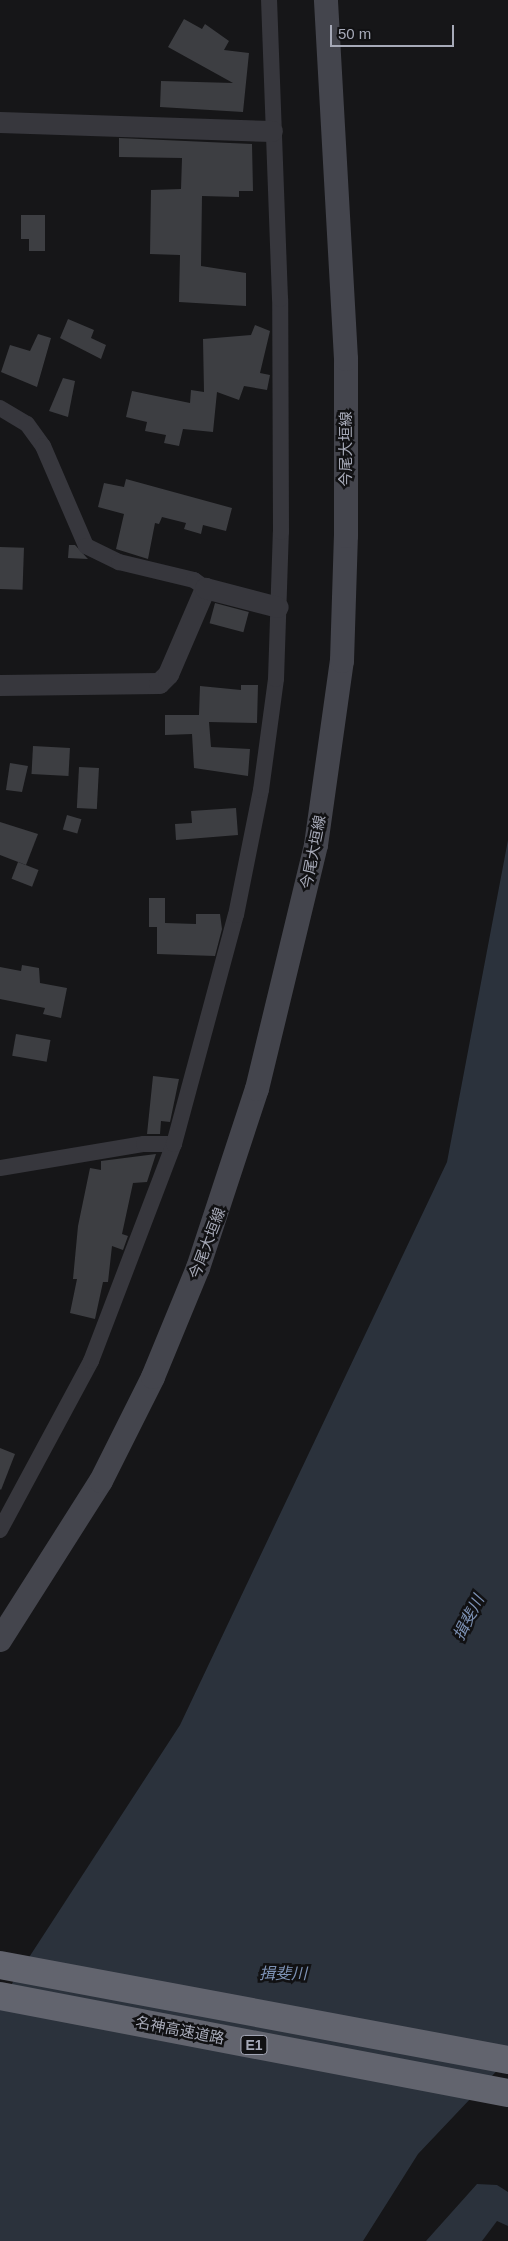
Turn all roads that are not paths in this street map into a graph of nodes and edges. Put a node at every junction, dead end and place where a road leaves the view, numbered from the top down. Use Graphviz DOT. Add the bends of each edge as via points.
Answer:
graph roads {
  1 [pos="269,0"];
  2 [pos="326,0"];
  3 [pos="0,122"];
  4 [pos="272,131"];
  5 [pos="0,408"];
  6 [pos="205,588"];
  7 [pos="278,608"];
  8 [pos="0,685"];
  9 [pos="174,1144"];
  10 [pos="0,1163"];
  11 [pos="0,1168"];
  12 [pos="0,1530"];
  13 [pos="0,1640"];
  14 [pos="0,1965"];
  15 [pos="0,1996"];
  16 [pos="508,2060"];
  17 [pos="508,2093"];
  1 -- 4 [label="street"];
  2 -- 13 [label="main road, 今尾大垣線" via="346,359 346,536 342,662 316,845 257,1089 198,1268 154,1376 100,1481"];
  3 -- 4 [label="street"];
  4 -- 7 [label="street" via="280,299"];
  5 -- 6 [label="street" via="27,424 43,446 86,546 119,562 194,580"];
  6 -- 7 [label="street"];
  6 -- 8 [label="street" via="168,674 159,683"];
  7 -- 9 [label="street" via="276,679 261,790 236,916"];
  9 -- 11 [label="street" via="144,1144"];
  9 -- 12 [label="street" via="91,1361"];
  10 -- 11 [label="street"];
  14 -- 16 [label="highway, 名神高速道路 / E1"];
  15 -- 17 [label="highway, 名神高速道路 / E1"];
}
